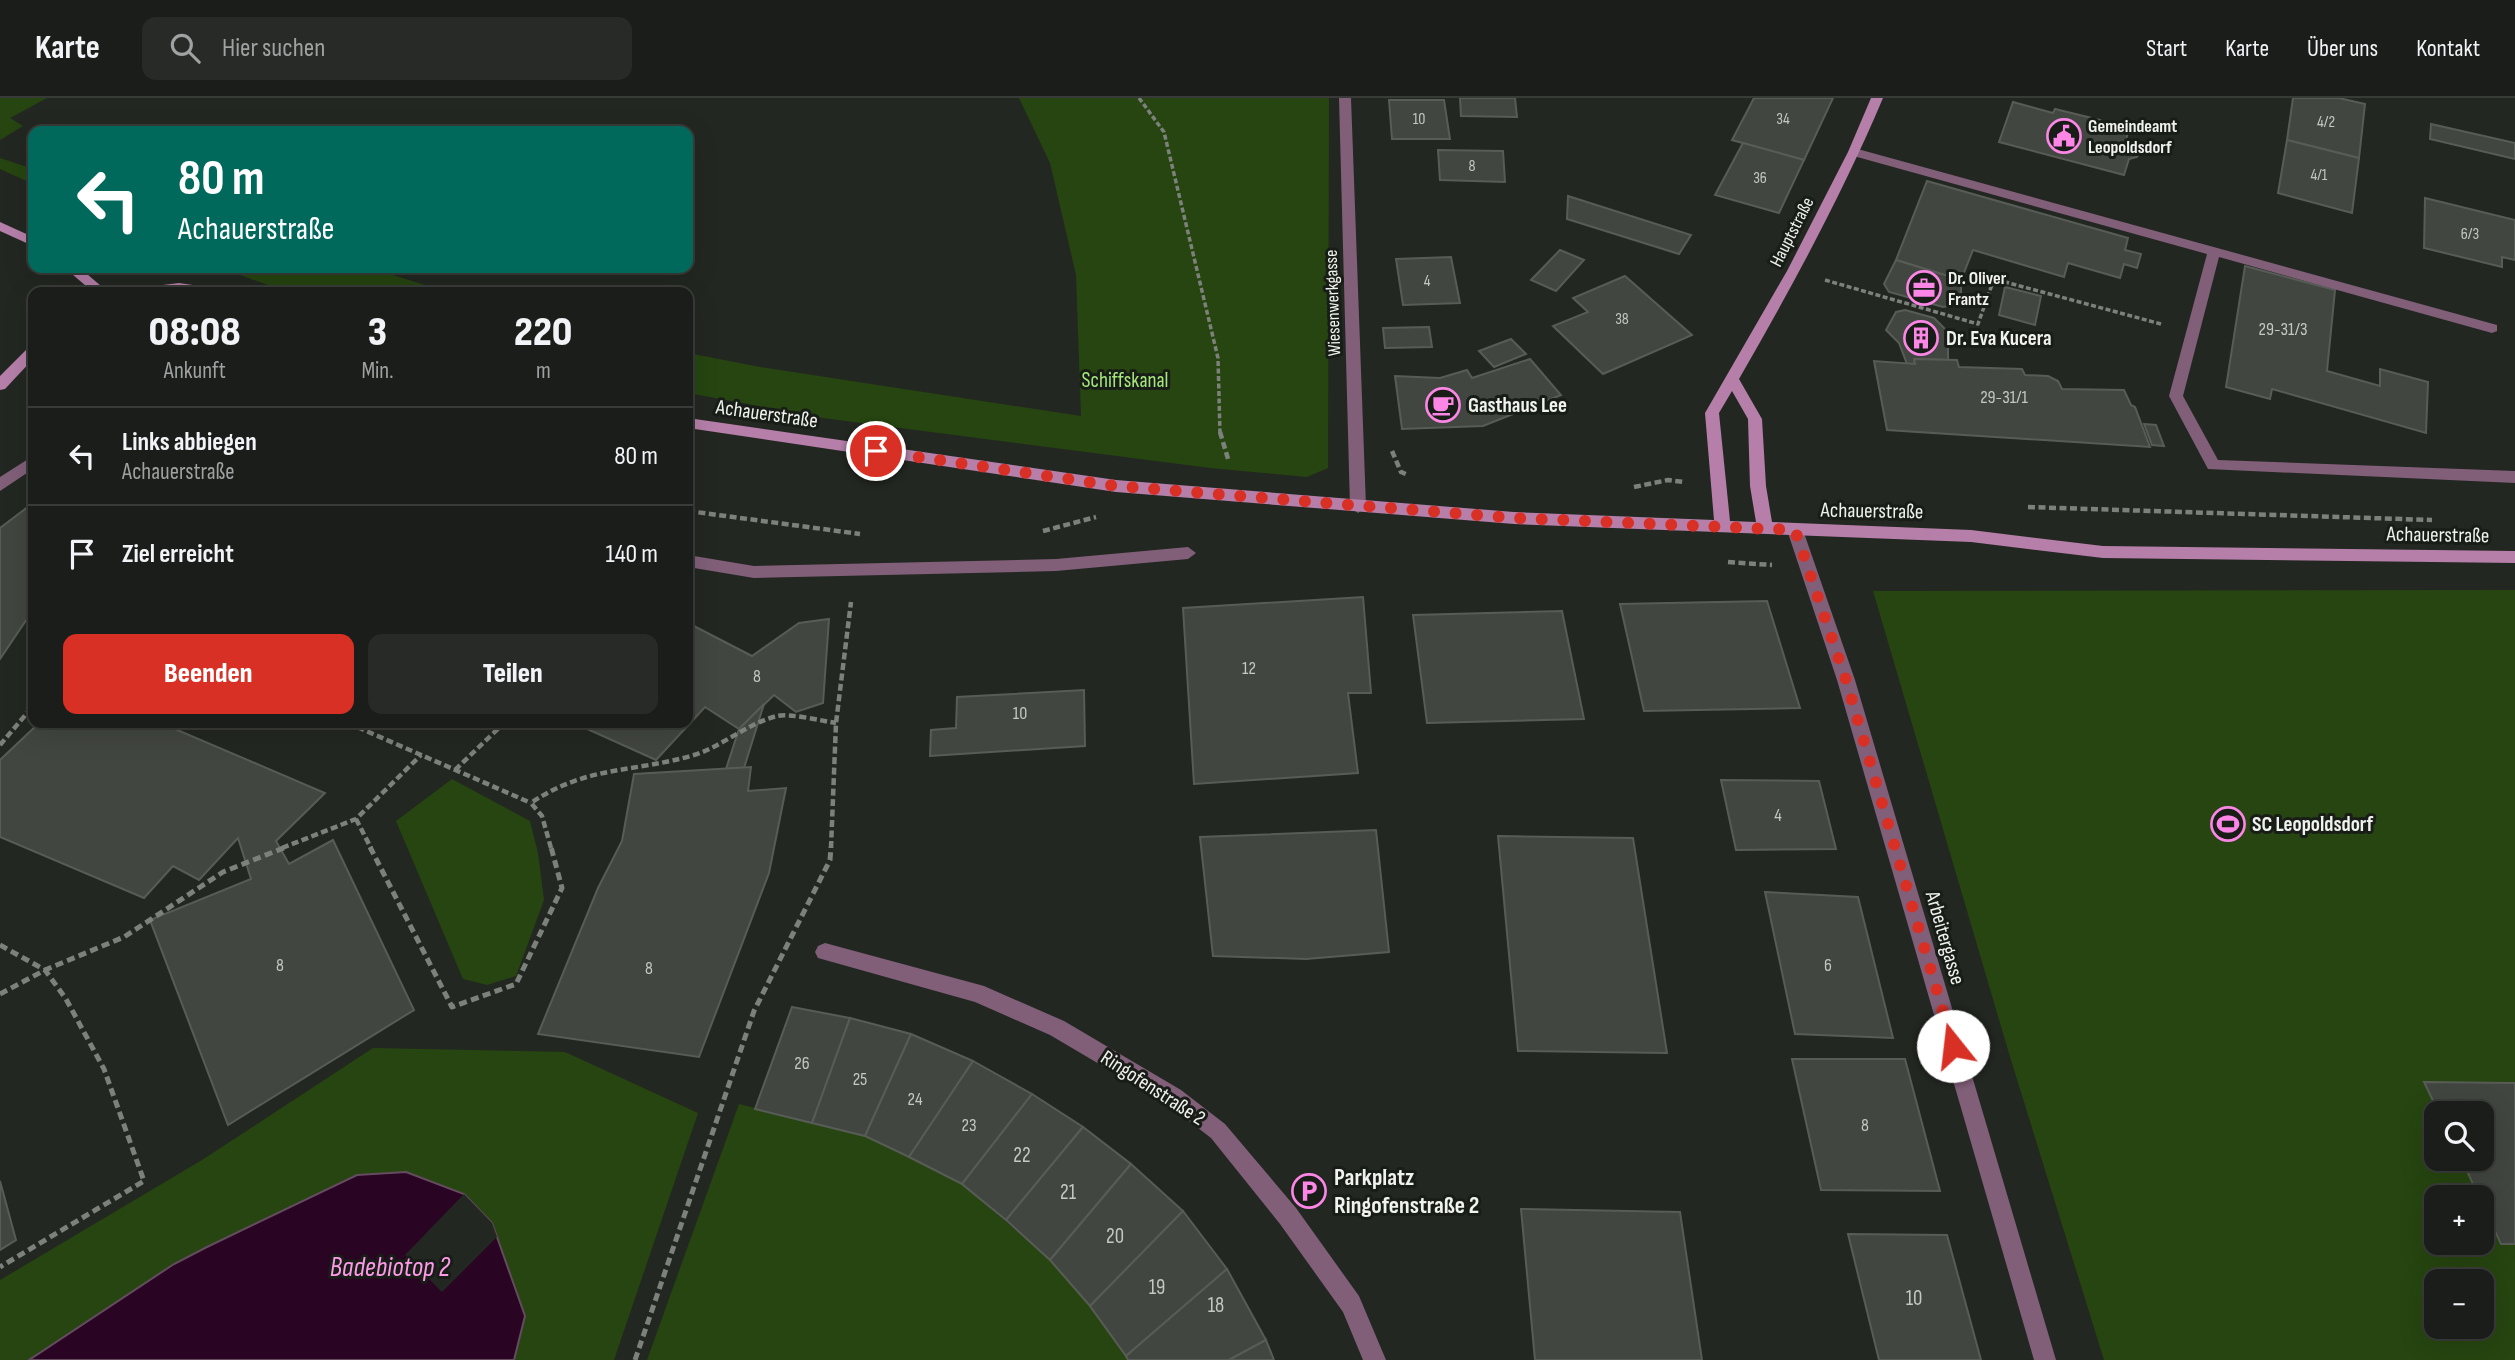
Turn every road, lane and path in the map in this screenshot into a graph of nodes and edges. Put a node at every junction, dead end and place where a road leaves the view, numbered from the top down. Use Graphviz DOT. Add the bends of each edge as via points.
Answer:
graph roads {
  1 [pos="1139,98"];
  2 [pos="1345,98"];
  3 [pos="1877,98"];
  4 [pos="1854,152"];
  5 [pos="0,226"];
  6 [pos="28,240"];
  7 [pos="2214,251"];
  8 [pos="1794,271"];
  9 [pos="78,273"];
  10 [pos="95,287"];
  11 [pos="2492,328"];
  12 [pos="2193,333"];
  13 [pos="28,356"];
  14 [pos="1732,379"];
  15 [pos="0,385"];
  16 [pos="693,425"];
  17 [pos="1356,429"];
  18 [pos="1230,464"];
  19 [pos="28,465"];
  20 [pos="1412,477"];
  21 [pos="2515,477"];
  22 [pos="1717,484"];
  23 [pos="0,485"];
  24 [pos="1629,488"];
  25 [pos="1358,507"];
  26 [pos="2020,507"];
  27 [pos="693,512"];
  28 [pos="2432,520"];
  29 [pos="1723,528"];
  30 [pos="1765,529"];
  31 [pos="1795,530"];
  32 [pos="862,534"];
  33 [pos="1188,553"];
  34 [pos="2515,557"];
  35 [pos="693,562"];
  36 [pos="855,569"];
  37 [pos="28,712"];
  38 [pos="836,723"];
  39 [pos="359,728"];
  40 [pos="499,728"];
  41 [pos="0,745"];
  42 [pos="421,755"];
  43 [pos="455,770"];
  44 [pos="531,803"];
  45 [pos="356,819"];
  46 [pos="0,944"];
  47 [pos="825,953"];
  48 [pos="45,970"];
  49 [pos="0,994"];
  50 [pos="0,1267"];
  51 [pos="635,1360"];
  52 [pos="1375,1360"];
  53 [pos="2045,1360"];
  1 -- 18 [label="path" via="1164,132 1218,358 1220,440"];
  2 -- 17 [label="street, Wiesenwerkgasse"];
  3 -- 4 [label="street, Hauptstraße"];
  4 -- 7 [label="street"];
  4 -- 8 [label="street, Hauptstraße"];
  5 -- 6 [label="street"];
  7 -- 11 [label="street"];
  7 -- 12 [label="street"];
  8 -- 12 [label="path" via="1978,324 1994,279"];
  8 -- 14 [label="street, Hauptstraße"];
  9 -- 10 [label="street"];
  12 -- 21 [label="street" via="2176,396 2213,465"];
  13 -- 15 [label="street"];
  14 -- 22 [label="street, Hauptstraße" via="1712,413"];
  14 -- 30 [label="street" via="1755,419"];
  16 -- 25 [label="street, Achauerstraße" via="1116,486"];
  17 -- 20 [label="path" via="1383,430 1401,472"];
  17 -- 25 [label="street, Wiesenwerkgasse"];
  19 -- 23 [label="street"];
  22 -- 24 [label="path" via="1668,480"];
  22 -- 29 [label="street, Hauptstraße"];
  25 -- 29 [label="street, Achauerstraße"];
  26 -- 28 [label="path"];
  27 -- 32 [label="path"];
  29 -- 30 [label="street, Achauerstraße"];
  30 -- 31 [label="street, Achauerstraße"];
  31 -- 34 [label="street, Achauerstraße" via="1971,536 2103,552"];
  31 -- 53 [label="street, Arbeitergasse" via="1846,680"];
  33 -- 36 [label="street" via="1056,565"];
  35 -- 36 [label="street" via="754,572"];
  36 -- 38 [label="path"];
  37 -- 41 [label="path"];
  38 -- 44 [label="path" via="779,715 696,754 602,771 556,786"];
  38 -- 51 [label="path" via="830,860 754,1011"];
  39 -- 42 [label="path"];
  40 -- 43 [label="path"];
  42 -- 43 [label="path"];
  42 -- 45 [label="path"];
  43 -- 44 [label="path"];
  44 -- 45 [label="path" via="542,816 562,888 516,984 452,1007"];
  45 -- 48 [label="path" via="223,872 124,937"];
  46 -- 48 [label="path"];
  47 -- 52 [label="street, Ringofenstraße 2" via="976,993 1057,1028 1174,1097 1218,1131 1288,1216 1350,1304"];
  48 -- 49 [label="path"];
  48 -- 50 [label="path" via="104,1069 144,1181"];
}
